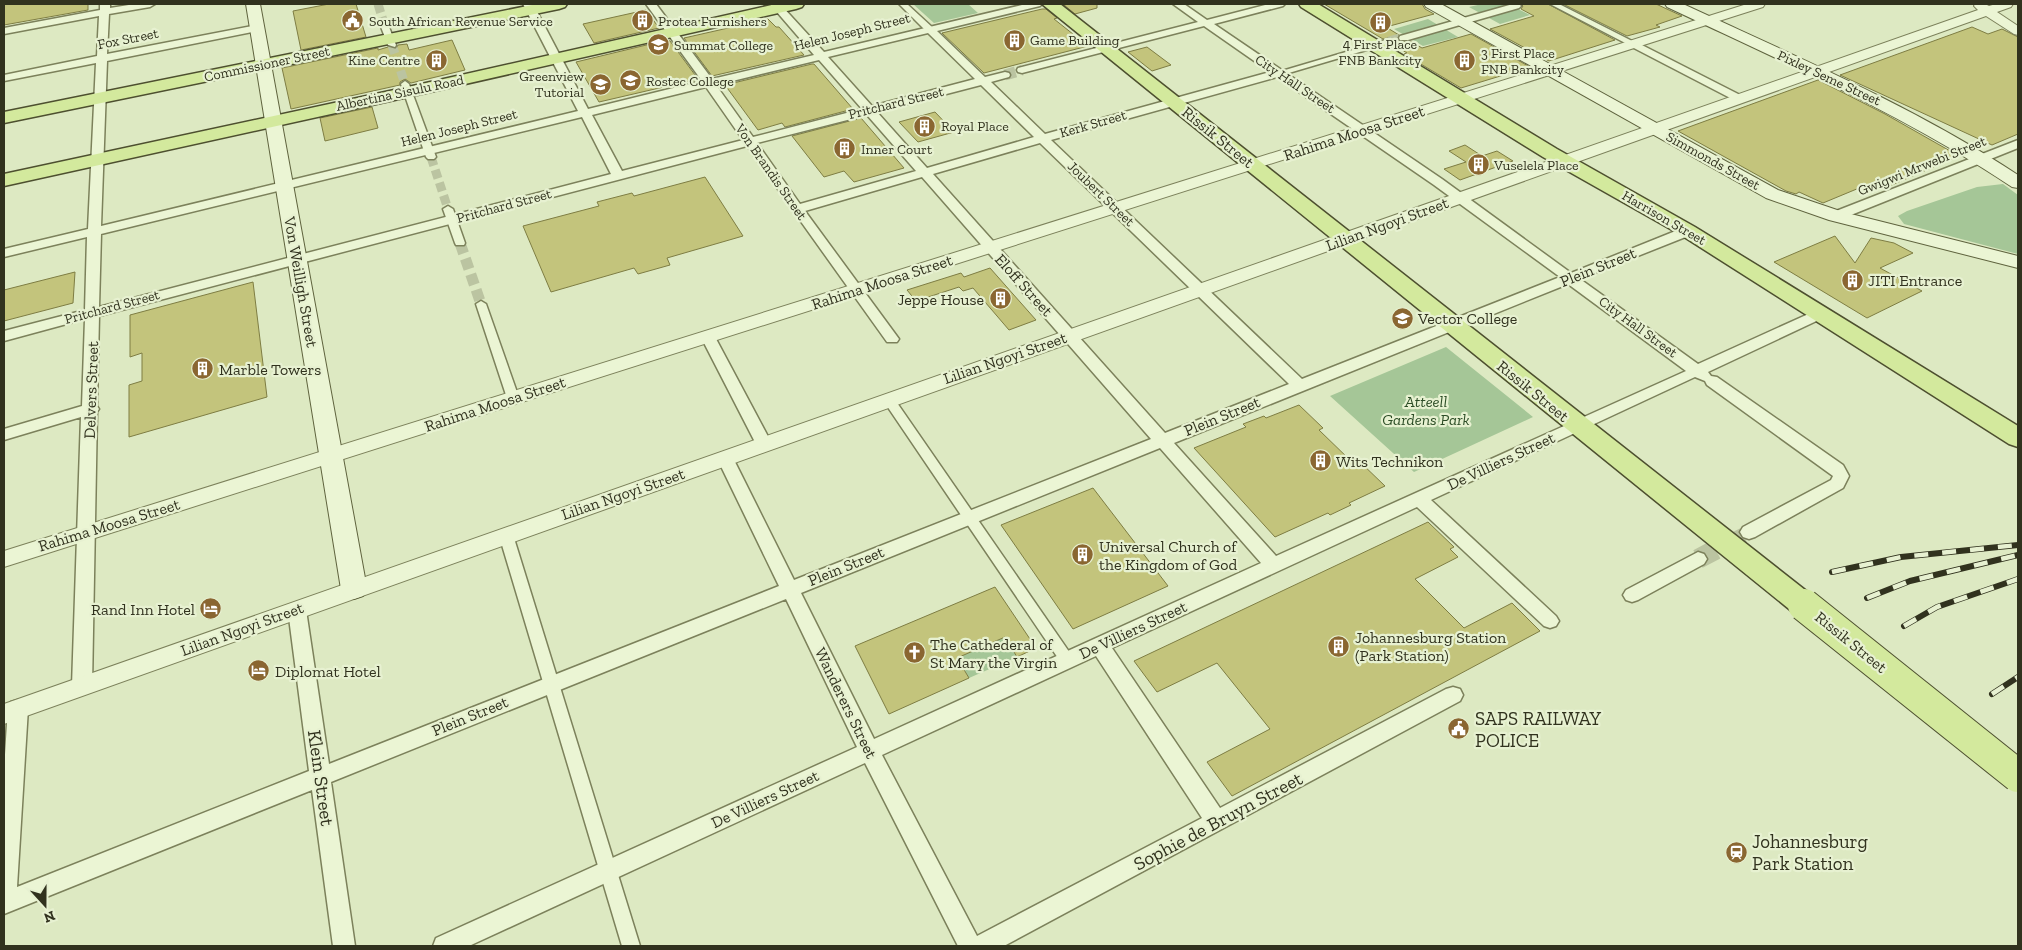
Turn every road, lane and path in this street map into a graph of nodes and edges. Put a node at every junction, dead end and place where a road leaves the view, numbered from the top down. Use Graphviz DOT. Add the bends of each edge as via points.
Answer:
graph roads {
  1 [pos="150,4"];
  2 [pos="253,4"];
  3 [pos="559,4"];
  4 [pos="651,4"];
  5 [pos="902,4"];
  6 [pos="1037,4"];
  7 [pos="1050,4"];
  8 [pos="1178,4"];
  9 [pos="1280,4"];
  10 [pos="1307,4"];
  11 [pos="1431,4"];
  12 [pos="1554,4"];
  13 [pos="1672,4"];
  14 [pos="1759,4"];
  15 [pos="783,5"];
  16 [pos="1516,6"];
  17 [pos="1991,6"];
  18 [pos="530,7"];
  19 [pos="104,8"];
  20 [pos="1707,20"];
  21 [pos="1462,21"];
  22 [pos="2018,22"];
  23 [pos="1206,23"];
  24 [pos="257,28"];
  25 [pos="929,29"];
  26 [pos="4,31"];
  27 [pos="2018,31"];
  28 [pos="672,32"];
  29 [pos="1404,38"];
  30 [pos="1382,44"];
  31 [pos="1634,44"];
  32 [pos="1107,48"];
  33 [pos="821,55"];
  34 [pos="102,58"];
  35 [pos="556,59"];
  36 [pos="262,65"];
  37 [pos="1022,70"];
  38 [pos="1550,71"];
  39 [pos="1816,72"];
  40 [pos="1279,73"];
  41 [pos="1005,75"];
  42 [pos="4,78"];
  43 [pos="982,81"];
  44 [pos="710,82"];
  45 [pos="407,88"];
  46 [pos="99,98"];
  47 [pos="1462,99"];
  48 [pos="1740,99"];
  49 [pos="1172,101"];
  50 [pos="870,109"];
  51 [pos="585,112"];
  52 [pos="4,118"];
  53 [pos="273,121"];
  54 [pos="1654,129"];
  55 [pos="1362,130"];
  56 [pos="1043,138"];
  57 [pos="749,141"];
  58 [pos="2018,144"];
  59 [pos="430,154"];
  60 [pos="1984,158"];
  61 [pos="96,160"];
  62 [pos="1564,161"];
  63 [pos="1252,165"];
  64 [pos="925,172"];
  65 [pos="618,176"];
  66 [pos="4,180"];
  67 [pos="2018,183"];
  68 [pos="284,186"];
  69 [pos="1460,198"];
  70 [pos="1115,208"];
  71 [pos="797,209"];
  72 [pos="450,214"];
  73 [pos="1836,216"];
  74 [pos="96,231"];
  75 [pos="1688,231"];
  76 [pos="1344,239"];
  77 [pos="460,243"];
  78 [pos="991,247"];
  79 [pos="4,253"];
  80 [pos="297,260"];
  81 [pos="2013,261"];
  82 [pos="1570,278"];
  83 [pos="855,290"];
  84 [pos="1200,290"];
  85 [pos="481,304"];
  86 [pos="93,312"];
  87 [pos="1820,314"];
  88 [pos="1450,324"];
  89 [pos="4,336"];
  90 [pos="1069,336"];
  91 [pos="708,337"];
  92 [pos="892,340"];
  93 [pos="1698,375"];
  94 [pos="1300,385"];
  95 [pos="513,398"];
  96 [pos="889,400"];
  97 [pos="91,409"];
  98 [pos="1578,426"];
  99 [pos="4,434"];
  100 [pos="2018,438"];
  101 [pos="1162,440"];
  102 [pos="764,444"];
  103 [pos="331,456"];
  104 [pos="725,458"];
  105 [pos="1419,499"];
  106 [pos="970,517"];
  107 [pos="86,532"];
  108 [pos="1748,532"];
  109 [pos="506,535"];
  110 [pos="4,559"];
  111 [pos="1698,559"];
  112 [pos="1273,565"];
  113 [pos="790,588"];
  114 [pos="354,589"];
  115 [pos="1632,595"];
  116 [pos="297,610"];
  117 [pos="1550,621"];
  118 [pos="1099,645"];
  119 [pos="1067,660"];
  120 [pos="551,684"];
  121 [pos="82,686"];
  122 [pos="1453,695"];
  123 [pos="11,711"];
  124 [pos="869,750"];
  125 [pos="321,775"];
  126 [pos="2018,776"];
  127 [pos="1217,822"];
  128 [pos="608,871"];
  129 [pos="5,902"];
  130 [pos="344,946"];
  131 [pos="444,946"];
  132 [pos="630,946"];
  133 [pos="970,946"];
  134 [pos="982,946"];
  1 -- 19 [label="street"];
  2 -- 24 [label="main road, Von Weilligh Street"];
  3 -- 18 [label="main road, Commissioner Street"];
  4 -- 28 [label="street, Von Brandis Street"];
  5 -- 25 [label="street, Joubert Street"];
  6 -- 25 [label="street, Helen Joseph Street"];
  7 -- 32 [label="main road, Rissik Street"];
  8 -- 23 [label="street, City Hall Street"];
  9 -- 23 [label="street"];
  10 -- 30 [label="main road, Harrison Street"];
  11 -- 21 [label="main road, Simmonds Street"];
  12 -- 31 [label="street"];
  13 -- 20 [label="main road, Pixley Seme Street"];
  14 -- 20 [label="street, Rahima Moosa Street"];
  15 -- 28 [label="main road, Albertina Sisulu Road"];
  15 -- 33 [label="street, Eloff Street"];
  16 -- 21 [label="street"];
  17 -- 22 [label="street"];
  17 -- 27 [label="street"];
  17 -- 39 [label="street, Lilian Ngoyi Street"];
  18 -- 35 [label="street"];
  18 -- 36 [label="main road, Commissioner Street"];
  19 -- 26 [label="street"];
  19 -- 34 [label="street, Delvers Street"];
  20 -- 31 [label="street, Rahima Moosa Street"];
  20 -- 39 [label="main road, Pixley Seme Street"];
  21 -- 29 [label="street"];
  21 -- 38 [label="main road, Simmonds Street"];
  23 -- 32 [label="street"];
  23 -- 40 [label="street, City Hall Street"];
  24 -- 34 [label="street, Fox Street"];
  24 -- 36 [label="main road, Von Weilligh Street"];
  25 -- 33 [label="street, Helen Joseph Street"];
  25 -- 43 [label="street, Joubert Street"];
  28 -- 35 [label="main road, Albertina Sisulu Road"];
  28 -- 44 [label="street, Von Brandis Street"];
  30 -- 40 [label="street, Kerk Street"];
  30 -- 47 [label="main road, Harrison Street"];
  31 -- 38 [label="street, Rahima Moosa Street"];
  31 -- 48 [label="street"];
  32 -- 37 [label="street"];
  32 -- 49 [label="main road, Rissik Street"];
  33 -- 44 [label="street, Helen Joseph Street"];
  33 -- 50 [label="street, Eloff Street"];
  34 -- 42 [label="street, Fox Street"];
  34 -- 46 [label="street, Delvers Street"];
  35 -- 45 [label="main road, Albertina Sisulu Road"];
  35 -- 51 [label="street"];
  36 -- 46 [label="main road, Commissioner Street"];
  36 -- 53 [label="main road, Von Weilligh Street"];
  38 -- 47 [label="street, Rahima Moosa Street"];
  38 -- 54 [label="main road, Simmonds Street"];
  39 -- 48 [label="street, Lilian Ngoyi Street"];
  39 -- 60 [label="main road, Pixley Seme Street" via="1898,111"];
  40 -- 49 [label="street, Kerk Street"];
  40 -- 55 [label="street, City Hall Street"];
  41 -- 43 [label="street, Pritchard Street"];
  43 -- 50 [label="street, Pritchard Street"];
  43 -- 56 [label="street, Joubert Street"];
  44 -- 51 [label="street, Helen Joseph Street"];
  44 -- 57 [label="street, Von Brandis Street"];
  45 -- 53 [label="main road, Albertina Sisulu Road"];
  45 -- 59 [label="street"];
  46 -- 52 [label="main road, Commissioner Street"];
  46 -- 61 [label="street, Delvers Street"];
  47 -- 55 [label="street, Rahima Moosa Street"];
  47 -- 62 [label="main road, Harrison Street"];
  48 -- 54 [label="street, Lilian Ngoyi Street"];
  49 -- 56 [label="street, Kerk Street"];
  49 -- 63 [label="main road, Rissik Street"];
  50 -- 57 [label="street, Pritchard Street"];
  50 -- 64 [label="street, Eloff Street"];
  51 -- 59 [label="street, Helen Joseph Street"];
  51 -- 65 [label="street"];
  53 -- 61 [label="main road, Albertina Sisulu Road"];
  53 -- 68 [label="main road, Von Weilligh Street"];
  54 -- 62 [label="street, Lilian Ngoyi Street"];
  54 -- 73 [label="main road, Simmonds Street" via="1772,194"];
  55 -- 63 [label="street, Rahima Moosa Street"];
  55 -- 69 [label="street, City Hall Street"];
  56 -- 64 [label="street, Kerk Street"];
  56 -- 70 [label="street, Joubert Street"];
  57 -- 65 [label="street, Pritchard Street"];
  57 -- 71 [label="street, Von Brandis Street"];
  58 -- 60 [label="street, Gwigwi Mrwebi Street"];
  59 -- 68 [label="street, Helen Joseph Street"];
  60 -- 67 [label="main road, Pixley Seme Street"];
  60 -- 73 [label="street, Gwigwi Mrwebi Street"];
  61 -- 66 [label="main road, Albertina Sisulu Road"];
  61 -- 74 [label="street, Delvers Street"];
  62 -- 69 [label="street, Lilian Ngoyi Street"];
  62 -- 75 [label="main road, Harrison Street"];
  63 -- 70 [label="street, Rahima Moosa Street"];
  63 -- 76 [label="main road, Rissik Street"];
  64 -- 71 [label="street, Kerk Street"];
  64 -- 78 [label="street, Eloff Street"];
  65 -- 72 [label="street, Pritchard Street"];
  68 -- 74 [label="street, Helen Joseph Street"];
  68 -- 80 [label="main road, Von Weilligh Street"];
  69 -- 76 [label="street, Lilian Ngoyi Street"];
  69 -- 82 [label="street, City Hall Street"];
  70 -- 78 [label="street, Rahima Moosa Street"];
  70 -- 84 [label="street, Joubert Street"];
  71 -- 83 [label="street, Von Brandis Street"];
  72 -- 77 [label="street"];
  72 -- 80 [label="street, Pritchard Street"];
  73 -- 81 [label="main road, Simmonds Street"];
  74 -- 79 [label="street, Helen Joseph Street"];
  74 -- 86 [label="street, Delvers Street"];
  75 -- 82 [label="street, Plein Street"];
  75 -- 87 [label="main road, Harrison Street"];
  76 -- 84 [label="street, Lilian Ngoyi Street"];
  76 -- 88 [label="main road, Rissik Street"];
  78 -- 83 [label="street, Rahima Moosa Street"];
  78 -- 90 [label="street, Eloff Street"];
  80 -- 86 [label="street, Pritchard Street"];
  80 -- 103 [label="main road, Von Weilligh Street"];
  82 -- 88 [label="street, Plein Street"];
  82 -- 93 [label="street, City Hall Street"];
  83 -- 91 [label="street, Rahima Moosa Street"];
  83 -- 92 [label="street, Von Brandis Street"];
  84 -- 90 [label="street, Lilian Ngoyi Street"];
  84 -- 94 [label="street, Joubert Street"];
  85 -- 95 [label="street"];
  86 -- 89 [label="street, Pritchard Street"];
  86 -- 97 [label="street, Delvers Street"];
  87 -- 93 [label="street, De Villiers Street"];
  87 -- 100 [label="main road, Harrison Street"];
  88 -- 94 [label="street, Plein Street"];
  88 -- 98 [label="main road, Rissik Street"];
  90 -- 96 [label="street, Lilian Ngoyi Street"];
  90 -- 101 [label="street, Eloff Street"];
  91 -- 95 [label="street, Rahima Moosa Street"];
  91 -- 102 [label="street"];
  93 -- 98 [label="street, De Villiers Street"];
  93 -- 108 [label="street, City Hall Street" via="1837,469 1841,476 1837,484"];
  94 -- 101 [label="street, Plein Street"];
  95 -- 103 [label="street, Rahima Moosa Street"];
  96 -- 102 [label="street, Lilian Ngoyi Street"];
  96 -- 106 [label="street"];
  97 -- 99 [label="street"];
  97 -- 107 [label="street, Delvers Street"];
  98 -- 105 [label="street, De Villiers Street"];
  98 -- 126 [label="main road, Rissik Street, bridge"];
  101 -- 106 [label="street, Plein Street"];
  101 -- 112 [label="street, Eloff Street"];
  102 -- 104 [label="street, Lilian Ngoyi Street"];
  103 -- 107 [label="street, Rahima Moosa Street"];
  103 -- 114 [label="main road, Von Weilligh Street"];
  104 -- 109 [label="street, Lilian Ngoyi Street"];
  104 -- 113 [label="street, Wanderers Street"];
  105 -- 112 [label="street, De Villiers Street"];
  105 -- 117 [label="street"];
  106 -- 113 [label="street, Plein Street"];
  106 -- 119 [label="street"];
  107 -- 110 [label="street, Rahima Moosa Street"];
  107 -- 121 [label="street, Delvers Street"];
  109 -- 114 [label="street, Lilian Ngoyi Street"];
  109 -- 120 [label="street"];
  111 -- 115 [label="street"];
  112 -- 118 [label="street, De Villiers Street"];
  113 -- 120 [label="street, Plein Street"];
  113 -- 124 [label="street, Wanderers Street"];
  114 -- 116 [label="street, Lilian Ngoyi Street"];
  116 -- 121 [label="street, Lilian Ngoyi Street"];
  116 -- 125 [label="street, Klein Street"];
  118 -- 119 [label="street, De Villiers Street"];
  118 -- 127 [label="street"];
  119 -- 124 [label="street, De Villiers Street"];
  120 -- 125 [label="street, Plein Street"];
  120 -- 128 [label="street"];
  121 -- 123 [label="street, Lilian Ngoyi Street"];
  122 -- 127 [label="street, Sophie de Bruyn Street"];
  123 -- 129 [label="street"];
  124 -- 128 [label="street, De Villiers Street"];
  124 -- 133 [label="street, Wanderers Street"];
  125 -- 129 [label="street, Plein Street"];
  125 -- 130 [label="street, Klein Street"];
  127 -- 134 [label="street, Sophie de Bruyn Street"];
  128 -- 131 [label="street, De Villiers Street"];
  128 -- 132 [label="street"];
}
